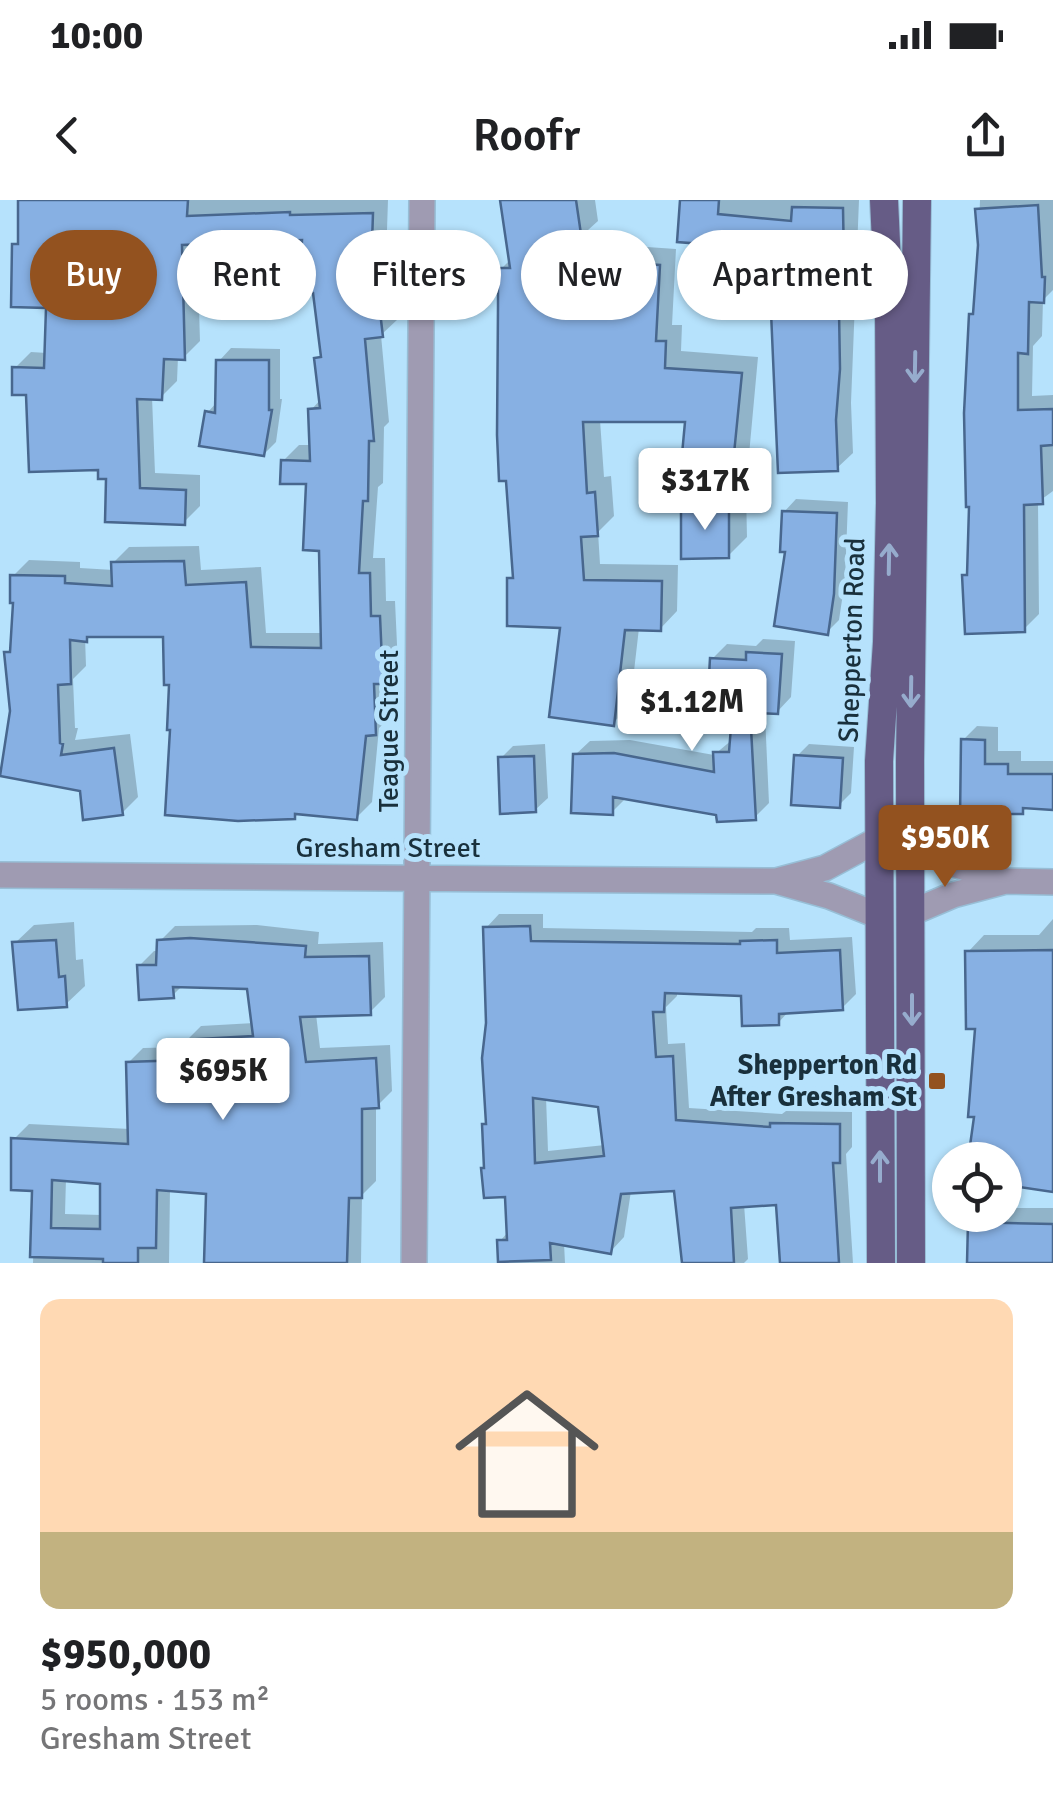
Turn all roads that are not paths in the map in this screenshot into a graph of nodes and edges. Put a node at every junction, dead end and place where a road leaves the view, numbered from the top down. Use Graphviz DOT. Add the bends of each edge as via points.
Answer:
graph roads {
  1 [pos="422,200"];
  2 [pos="884,200"];
  3 [pos="917,200"];
  4 [pos="879,839"];
  5 [pos="912,839"];
  6 [pos="0,876"];
  7 [pos="418,878"];
  8 [pos="776,880"];
  9 [pos="1006,881"];
  10 [pos="1053,882"];
  11 [pos="912,912"];
  12 [pos="879,916"];
  13 [pos="414,1263"];
  14 [pos="881,1263"];
  15 [pos="910,1263"];
  1 -- 7 [label="street, Teague Street"];
  4 -- 2 [label="highway, Shepperton Road, one-way" via="890,502"];
  3 -- 5 [label="highway, Shepperton Road, one-way"];
  4 -- 8 [label="street, Gresham Street" via="825,868"];
  4 -- 12 [label="highway, Shepperton Road"];
  5 -- 9 [label="street" via="954,864"];
  5 -- 11 [label="highway, Shepperton Road"];
  6 -- 7 [label="street, Gresham Street"];
  7 -- 8 [label="street, Gresham Street"];
  7 -- 13 [label="street, Teague Street"];
  8 -- 12 [label="street, Gresham Street"];
  9 -- 10 [label="street"];
  9 -- 11 [label="street"];
  11 -- 15 [label="highway, Shepperton Road, one-way"];
  14 -- 12 [label="highway, Shepperton Road, one-way"];
}
